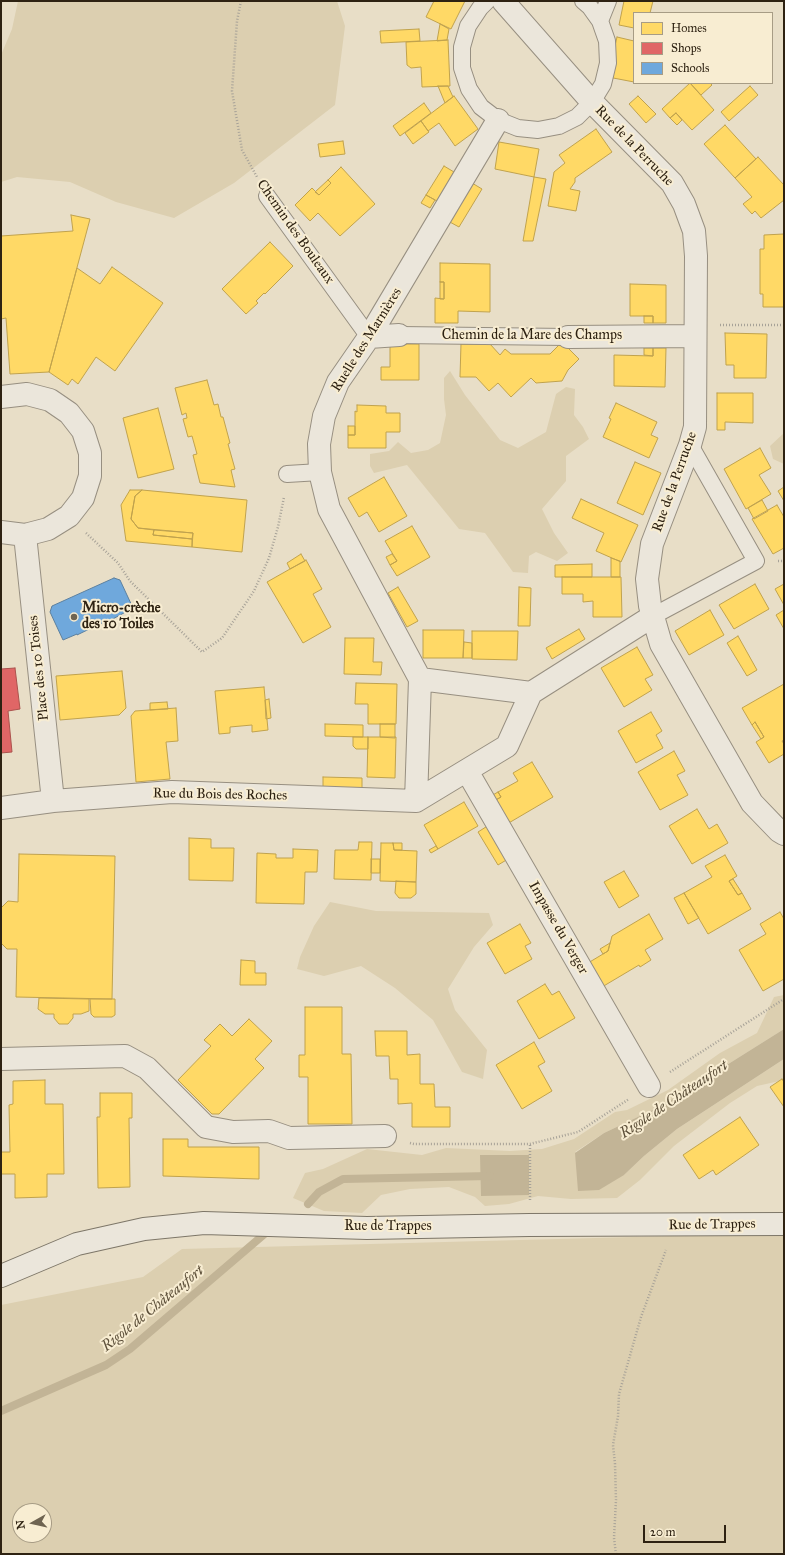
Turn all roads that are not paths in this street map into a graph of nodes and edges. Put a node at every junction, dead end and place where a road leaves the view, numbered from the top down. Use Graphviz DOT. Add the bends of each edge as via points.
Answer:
graph roads {
  1 [pos="487,1"];
  2 [pos="503,1"];
  3 [pos="583,1"];
  4 [pos="608,1"];
  5 [pos="600,21"];
  6 [pos="592,102"];
  7 [pos="498,120"];
  8 [pos="267,196"];
  9 [pos="695,330"];
  10 [pos="399,335"];
  11 [pos="369,337"];
  12 [pos="568,337"];
  13 [pos="1,397"];
  14 [pos="690,445"];
  15 [pos="320,472"];
  16 [pos="287,474"];
  17 [pos="1,532"];
  18 [pos="25,535"];
  19 [pos="653,616"];
  20 [pos="420,679"];
  21 [pos="531,693"];
  22 [pos="467,771"];
  23 [pos="53,801"];
  24 [pos="416,801"];
  25 [pos="1,808"];
  26 [pos="784,834"];
  27 [pos="1,1058"];
  28 [pos="649,1086"];
  29 [pos="385,1136"];
  30 [pos="784,1224"];
  31 [pos="1,1276"];
  1 -- 7 [label="lane" via="468,26 462,47 462,68 469,89 481,107"];
  2 -- 6 [label="street, Rue de la Perruche"];
  3 -- 5 [label="lane, Rue de la Perruche"];
  4 -- 5 [label="lane"];
  5 -- 6 [label="lane, Rue de la Perruche" via="607,41 608,63 603,84"];
  6 -- 7 [label="lane" via="577,117 559,126 545,129 518,128"];
  6 -- 9 [label="street, Rue de la Perruche" via="672,183 684,204 694,231"];
  7 -- 11 [label="street, Ruelle des Marnières"];
  8 -- 11 [label="lane, Chemin des Bouleaux"];
  9 -- 12 [label="street, Chemin de la Mare des Champs"];
  9 -- 14 [label="street, Rue de la Perruche" via="695,427"];
  10 -- 11 [label="street, Chemin de la Mare des Champs"];
  10 -- 12 [label="lane, Chemin de la Mare des Champs"];
  11 -- 15 [label="street, Ruelle des Marnières" via="338,382 324,416 319,444"];
  13 -- 18 [label="street" via="27,394 50,400 69,413 83,431 90,453 90,476 83,498 69,516 48,529"];
  14 -- 19 [label="street, Rue de la Perruche" via="652,544 647,579"];
  14 -- 19 [label="lane" via="756,561"];
  15 -- 16 [label="lane"];
  15 -- 20 [label="street, Ruelle des Marnières" via="329,510"];
  17 -- 18 [label="street"];
  18 -- 23 [label="street, Place des 10 Toises"];
  19 -- 21 [label="street"];
  19 -- 26 [label="street, Rue de la Perruche" via="661,644 752,803"];
  20 -- 21 [label="street"];
  20 -- 24 [label="street"];
  21 -- 22 [label="street" via="507,746"];
  22 -- 24 [label="street"];
  22 -- 28 [label="street, Impasse du Verger"];
  23 -- 24 [label="street, Rue du Bois des Roches" via="172,792"];
  23 -- 25 [label="street, Rue du Bois des Roches"];
  27 -- 29 [label="street" via="125,1056 147,1068 206,1127 233,1132 269,1131 289,1138"];
  30 -- 31 [label="street, Rue de Trappes" via="367,1228 197,1224 144,1229 78,1244"];
}
